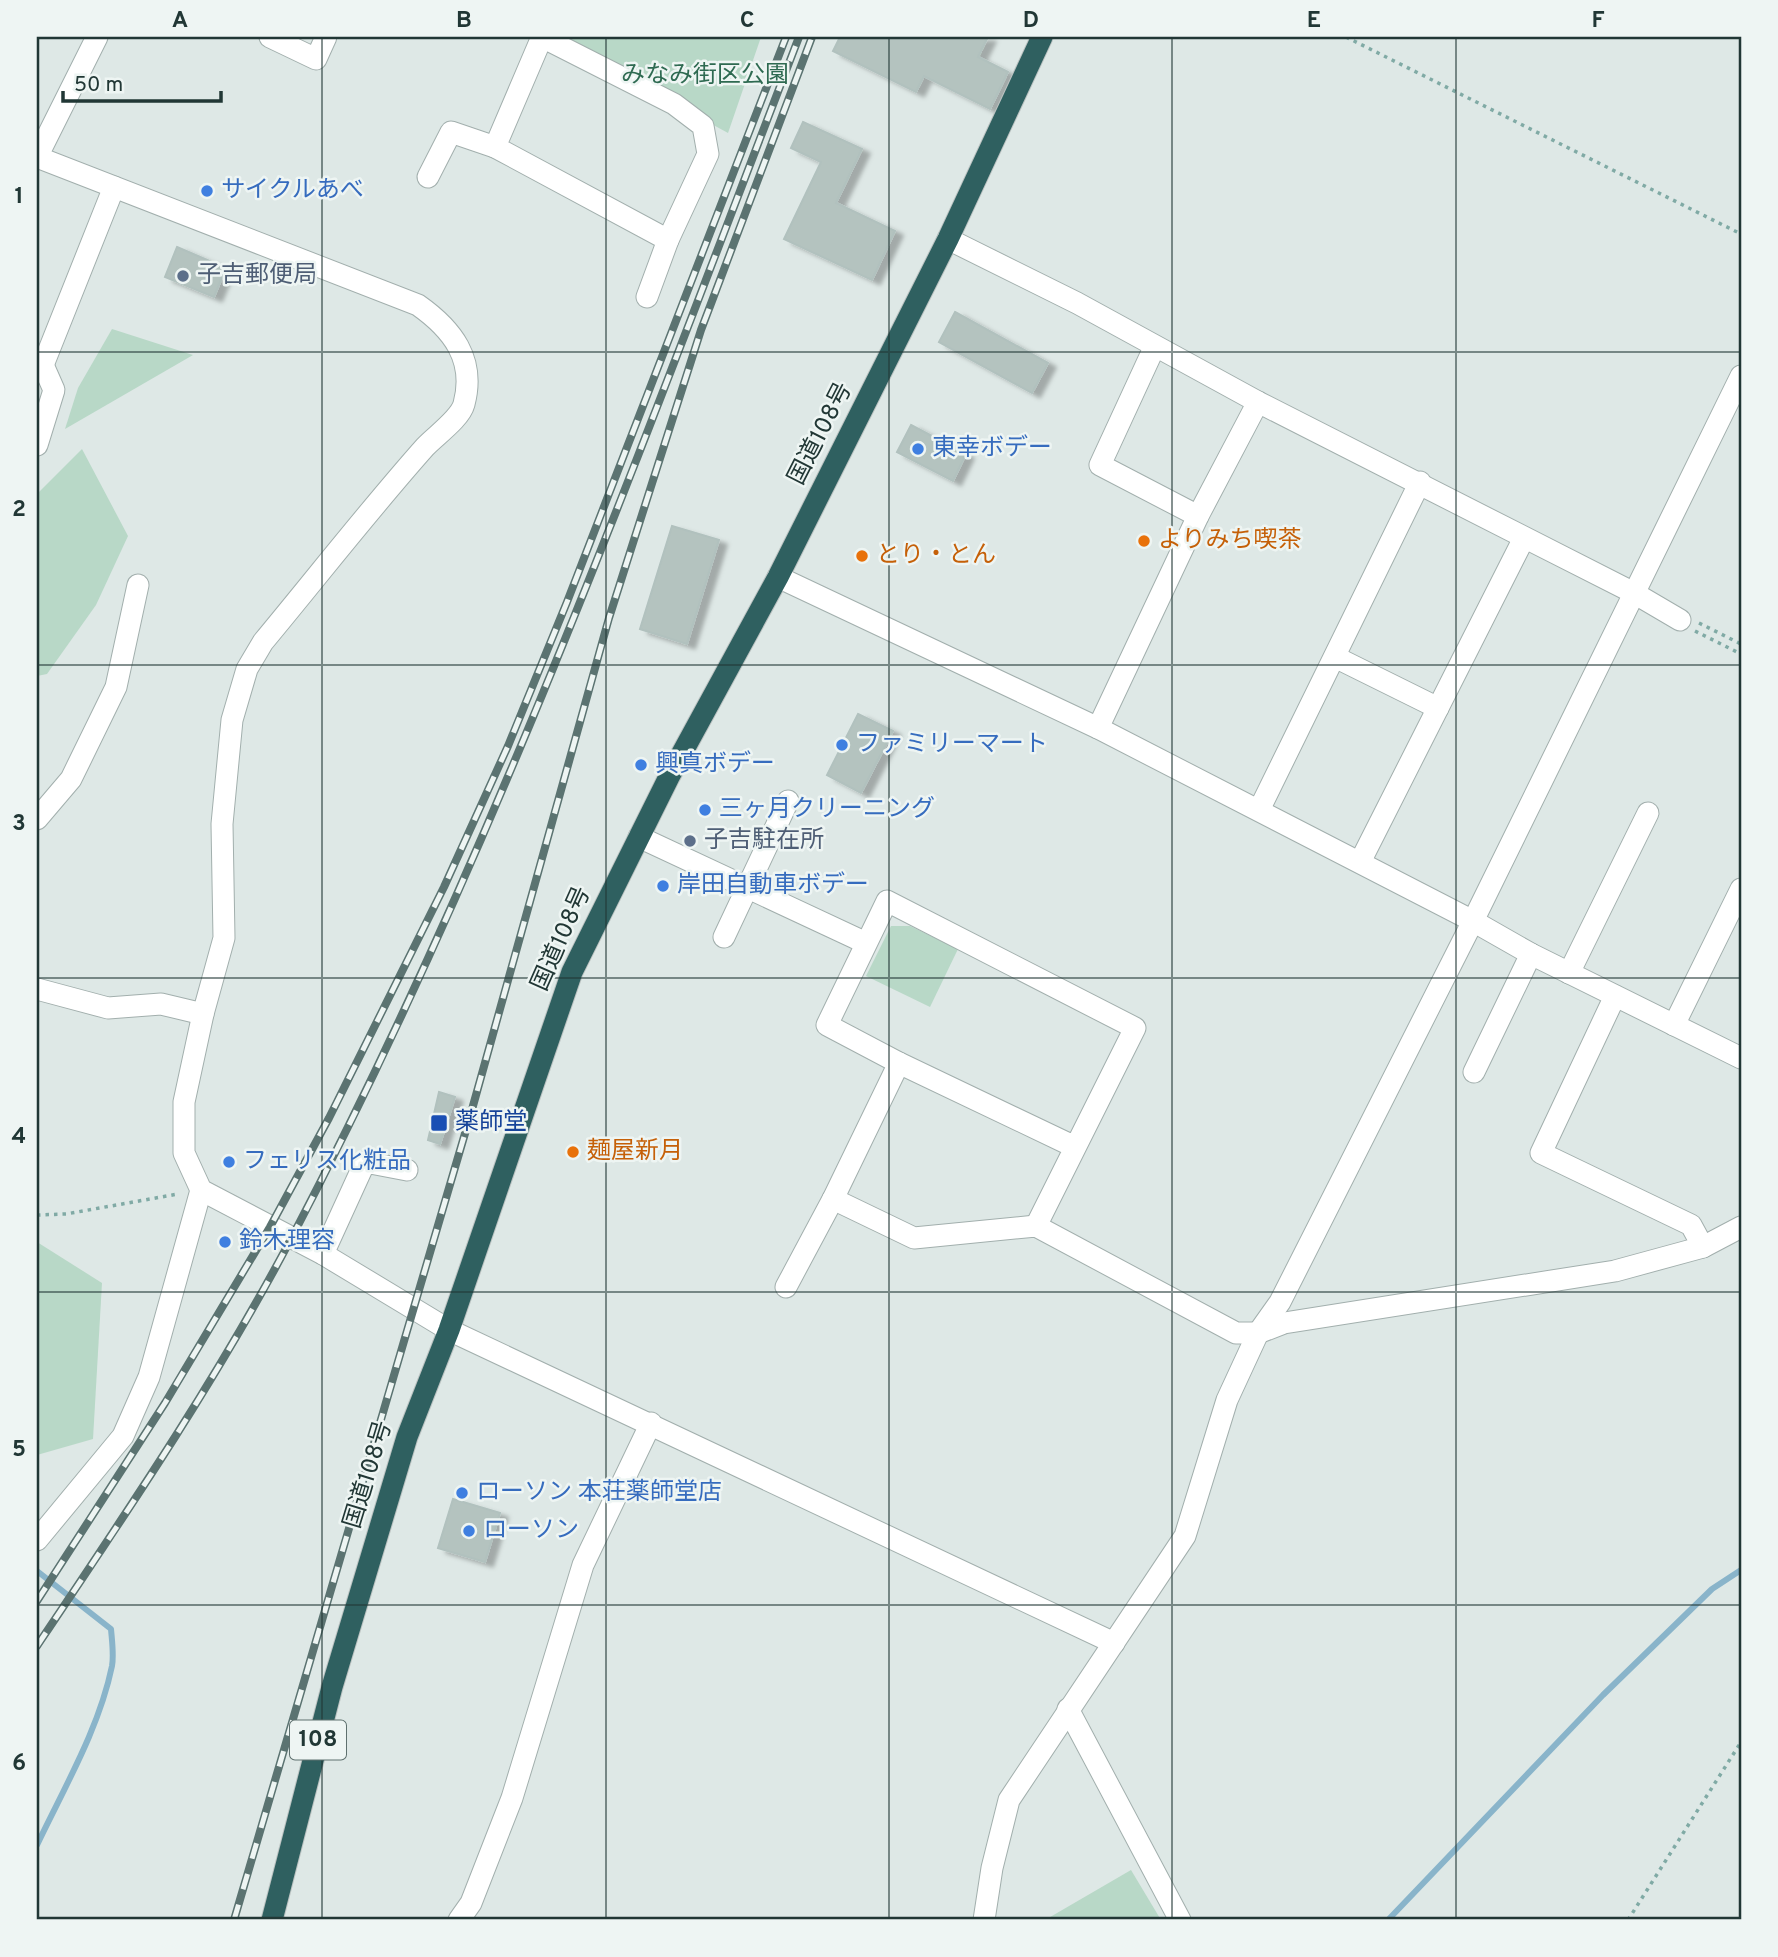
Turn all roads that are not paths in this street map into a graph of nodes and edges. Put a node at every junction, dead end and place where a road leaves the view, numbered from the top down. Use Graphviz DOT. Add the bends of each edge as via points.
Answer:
graph roads {
  1 [pos="97,37"];
  2 [pos="270,37"];
  3 [pos="326,37"];
  4 [pos="542,37"];
  5 [pos="1042,37"];
  6 [pos="495,147"];
  7 [pos="37,157"];
  8 [pos="428,177"];
  9 [pos="114,187"];
  10 [pos="948,239"];
  11 [pos="668,240"];
  12 [pos="647,297"];
  13 [pos="1154,348"];
  14 [pos="40,363"];
  15 [pos="1741,376"];
  16 [pos="1258,402"];
  17 [pos="37,444"];
  18 [pos="1420,482"];
  19 [pos="1198,516"];
  20 [pos="1524,538"];
  21 [pos="778,577"];
  22 [pos="138,584"];
  23 [pos="1634,593"];
  24 [pos="1680,620"];
  25 [pos="1335,657"];
  26 [pos="1438,708"];
  27 [pos="1098,728"];
  28 [pos="788,801"];
  29 [pos="1259,810"];
  30 [pos="1648,813"];
  31 [pos="37,819"];
  32 [pos="639,838"];
  33 [pos="1360,862"];
  34 [pos="1741,889"];
  35 [pos="747,890"];
  36 [pos="1473,921"];
  37 [pos="724,937"];
  38 [pos="866,943"];
  39 [pos="1531,954"];
  40 [pos="1569,973"];
  41 [pos="37,989"];
  42 [pos="1615,996"];
  43 [pos="203,1014"];
  44 [pos="1674,1025"];
  45 [pos="1741,1058"];
  46 [pos="898,1063"];
  47 [pos="1474,1072"];
  48 [pos="1075,1147"];
  49 [pos="407,1170"];
  50 [pos="201,1190"];
  51 [pos="833,1199"];
  52 [pos="1037,1226"];
  53 [pos="1741,1227"];
  54 [pos="1703,1247"];
  55 [pos="323,1254"];
  56 [pos="786,1287"];
  57 [pos="449,1330"];
  58 [pos="1258,1332"];
  59 [pos="651,1423"];
  60 [pos="41,1535"];
  61 [pos="1114,1643"];
  62 [pos="1068,1709"];
  63 [pos="272,1920"];
  64 [pos="459,1920"];
  65 [pos="984,1920"];
  66 [pos="1180,1920"];
  1 -- 7 [label="street"];
  2 -- 3 [label="street" via="316,59"];
  4 -- 6 [label="street"];
  4 -- 11 [label="street" via="674,104 703,126 708,153"];
  5 -- 10 [label="highway, 国道108号 / 108"];
  6 -- 8 [label="street" via="451,132"];
  6 -- 11 [label="street"];
  7 -- 9 [label="street"];
  9 -- 14 [label="street"];
  9 -- 43 [label="street" via="418,304 443,323 461,349 467,377 464,407 406,469 263,642 247,669 232,720 222,824 224,938"];
  10 -- 13 [label="street" via="1077,303"];
  10 -- 21 [label="highway, 国道108号 / 108"];
  11 -- 12 [label="street"];
  13 -- 16 [label="street"];
  13 -- 19 [label="street" via="1100,465"];
  14 -- 17 [label="street" via="54,390"];
  15 -- 23 [label="street"];
  16 -- 18 [label="street"];
  16 -- 19 [label="street"];
  18 -- 20 [label="street"];
  18 -- 25 [label="street"];
  19 -- 27 [label="street"];
  20 -- 23 [label="street"];
  20 -- 26 [label="street"];
  21 -- 27 [label="street"];
  21 -- 32 [label="highway, 国道108号 / 108"];
  22 -- 31 [label="street" via="116,687 71,779"];
  23 -- 24 [label="street"];
  23 -- 36 [label="street"];
  25 -- 26 [label="street"];
  25 -- 29 [label="street"];
  26 -- 33 [label="street"];
  27 -- 29 [label="street"];
  28 -- 35 [label="street"];
  29 -- 33 [label="street"];
  30 -- 40 [label="street"];
  32 -- 35 [label="street"];
  32 -- 57 [label="highway, 国道108号 / 108" via="572,972"];
  33 -- 36 [label="street"];
  34 -- 44 [label="street"];
  35 -- 37 [label="street"];
  35 -- 38 [label="street"];
  36 -- 39 [label="street"];
  36 -- 58 [label="street" via="1280,1302"];
  38 -- 46 [label="street" via="827,1025"];
  38 -- 48 [label="street" via="887,901 1135,1028"];
  39 -- 40 [label="street"];
  39 -- 47 [label="street"];
  40 -- 42 [label="street"];
  41 -- 43 [label="street" via="108,1008 161,1004"];
  42 -- 44 [label="street"];
  42 -- 54 [label="street" via="1541,1153 1690,1225"];
  43 -- 50 [label="street" via="184,1102 184,1153"];
  44 -- 45 [label="street"];
  46 -- 48 [label="street"];
  46 -- 51 [label="street"];
  48 -- 52 [label="street"];
  49 -- 55 [label="street" via="365,1162"];
  50 -- 55 [label="street"];
  50 -- 60 [label="street" via="149,1377 123,1436"];
  51 -- 52 [label="street" via="914,1238"];
  51 -- 56 [label="street"];
  52 -- 58 [label="street" via="1236,1333"];
  53 -- 54 [label="street"];
  54 -- 58 [label="street" via="1615,1271 1284,1324"];
  55 -- 57 [label="street"];
  57 -- 59 [label="street"];
  57 -- 63 [label="highway, 国道108号 / 108" via="407,1437 332,1687"];
  58 -- 61 [label="street" via="1227,1400 1185,1536"];
  59 -- 61 [label="street"];
  59 -- 64 [label="street" via="583,1564 512,1798 471,1903"];
  61 -- 62 [label="street"];
  62 -- 65 [label="street" via="1009,1800"];
  62 -- 66 [label="street"];
}
